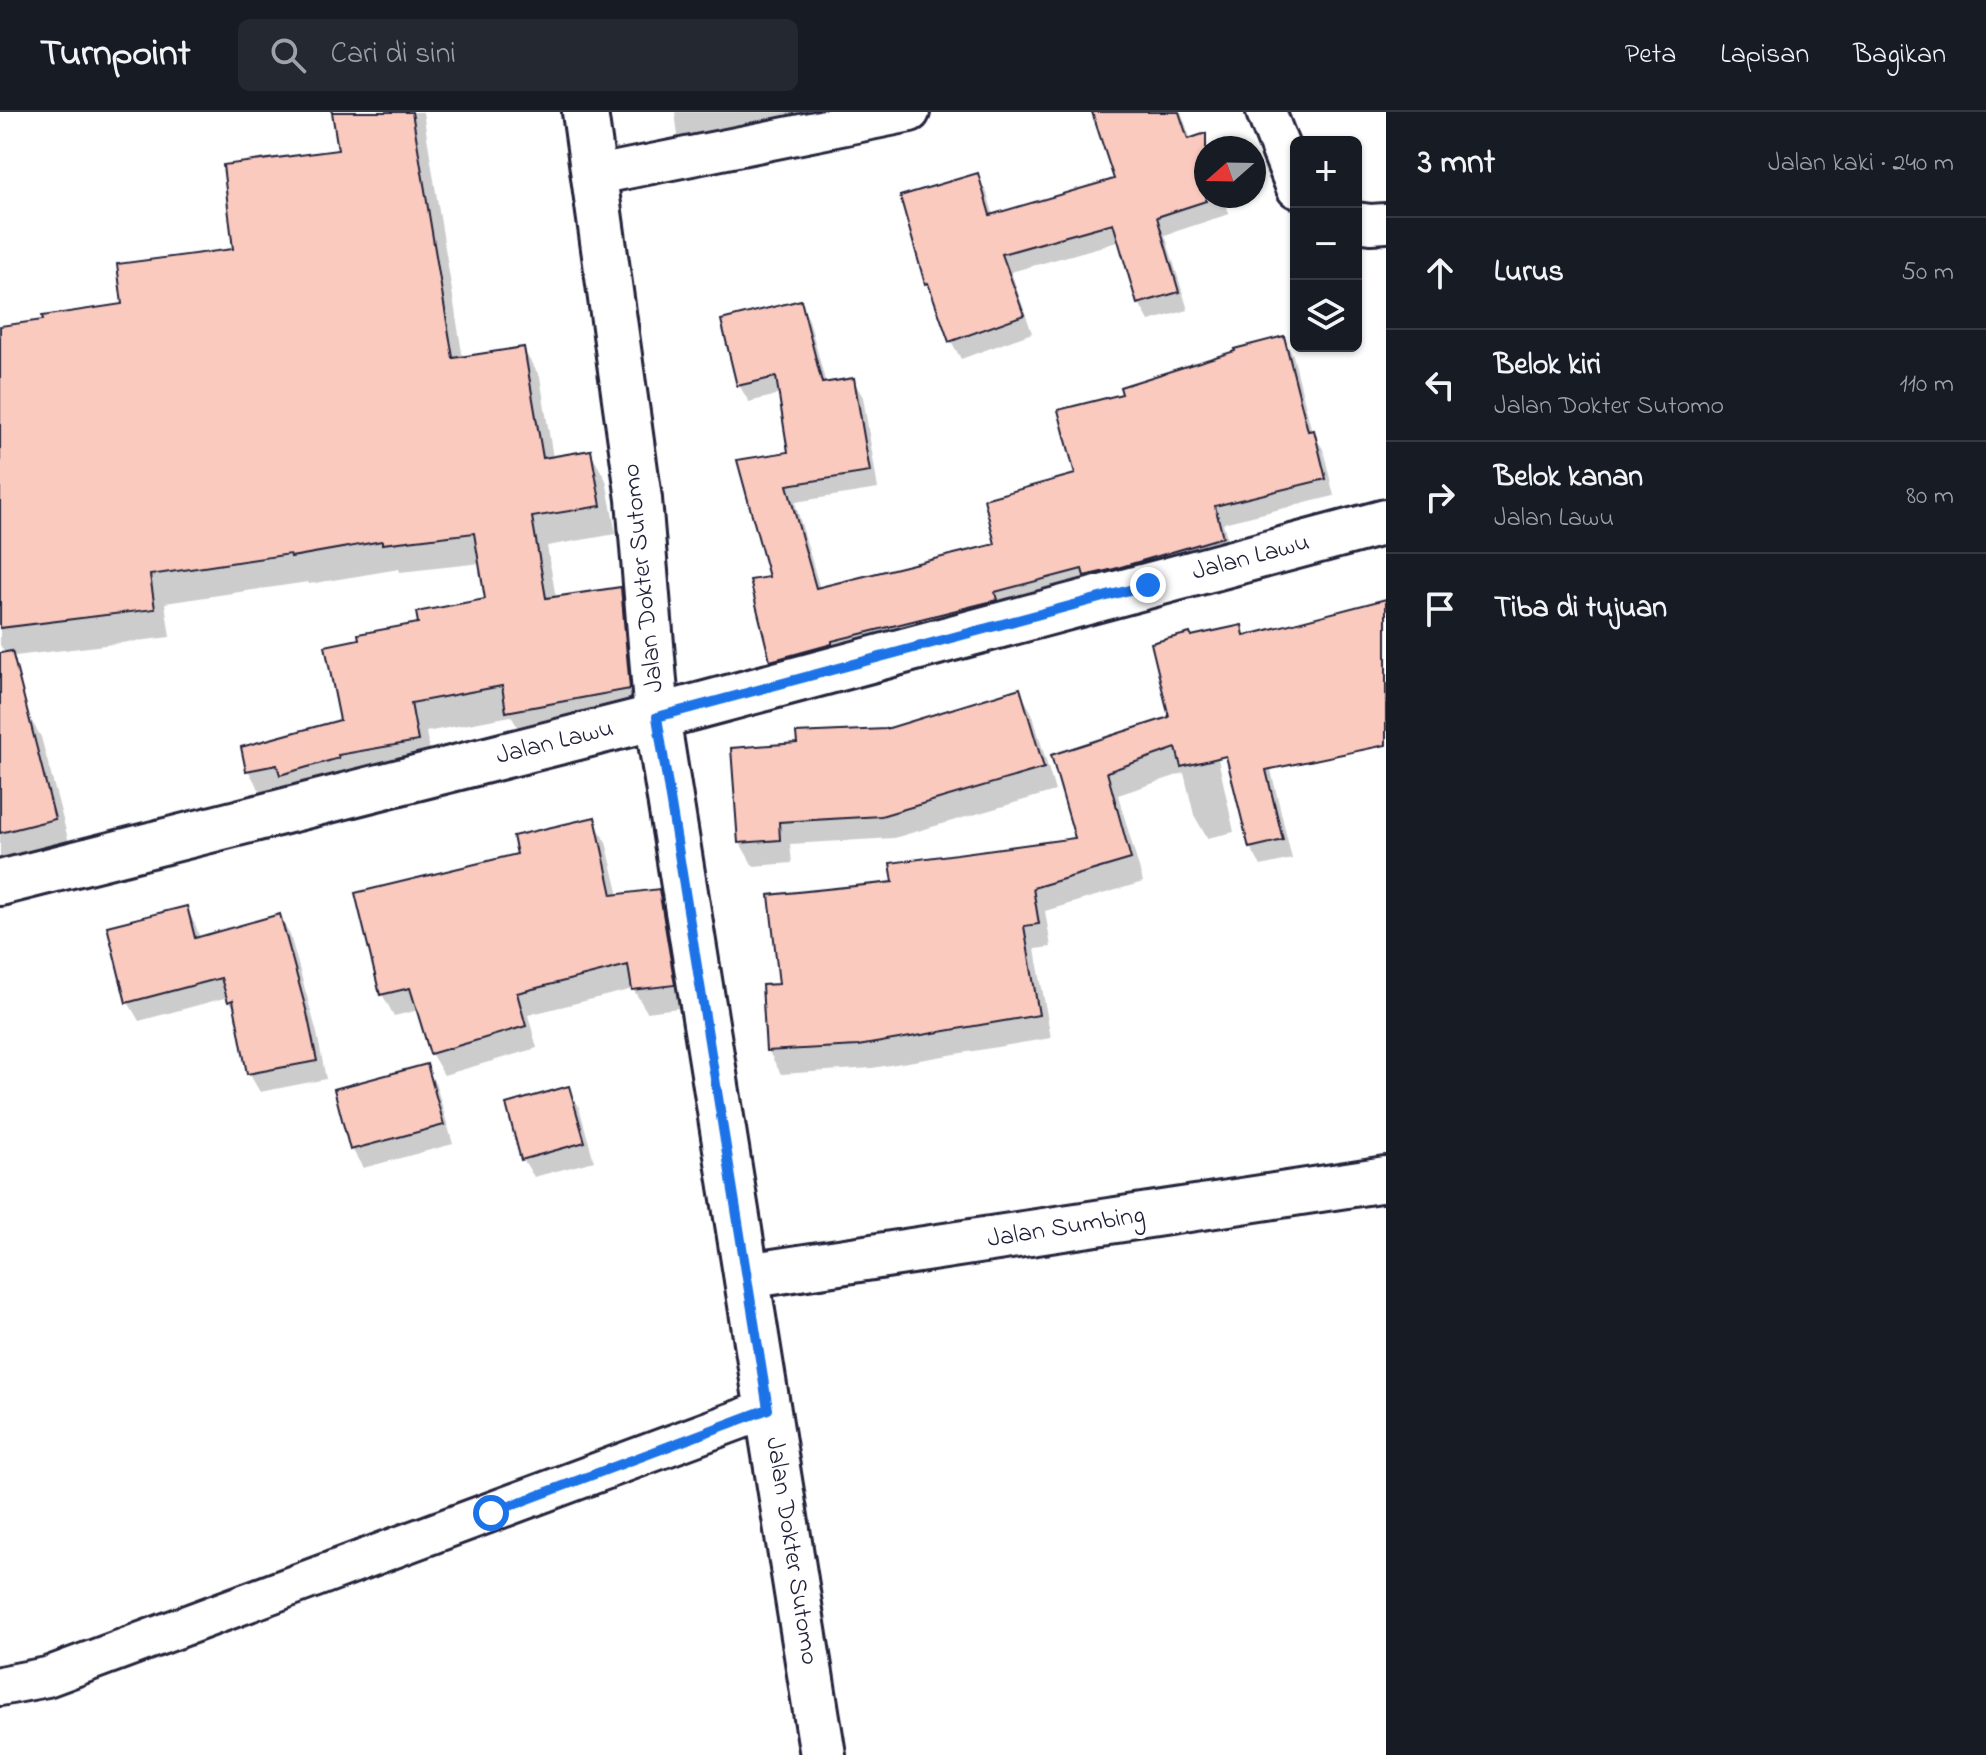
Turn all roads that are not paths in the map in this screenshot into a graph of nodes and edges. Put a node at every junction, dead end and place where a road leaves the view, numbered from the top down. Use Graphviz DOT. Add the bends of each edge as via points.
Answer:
graph roads {
  1 [pos="585,112"];
  2 [pos="910,112"];
  3 [pos="1266,112"];
  4 [pos="1290,173"];
  5 [pos="592,176"];
  6 [pos="1362,223"];
  7 [pos="1386,223"];
  8 [pos="1386,522"];
  9 [pos="657,717"];
  10 [pos="0,883"];
  11 [pos="1386,1179"];
  12 [pos="747,1276"];
  13 [pos="768,1409"];
  14 [pos="0,1686"];
  15 [pos="823,1755"];
  1 -- 5 [label="main road, Jalan Dokter Sutomo"];
  2 -- 5 [label="street"];
  3 -- 4 [label="street"];
  5 -- 9 [label="main road, Jalan Dokter Sutomo" via="639,499"];
  6 -- 7 [label="street"];
  8 -- 9 [label="main road, Jalan Lawu"];
  9 -- 10 [label="main road, Jalan Lawu"];
  9 -- 12 [label="main road, Jalan Dokter Sutomo"];
  11 -- 12 [label="main road, Jalan Sumbing"];
  12 -- 13 [label="main road, Jalan Dokter Sutomo"];
  13 -- 14 [label="street" via="47,1677"];
  13 -- 15 [label="main road, Jalan Dokter Sutomo"];
}
